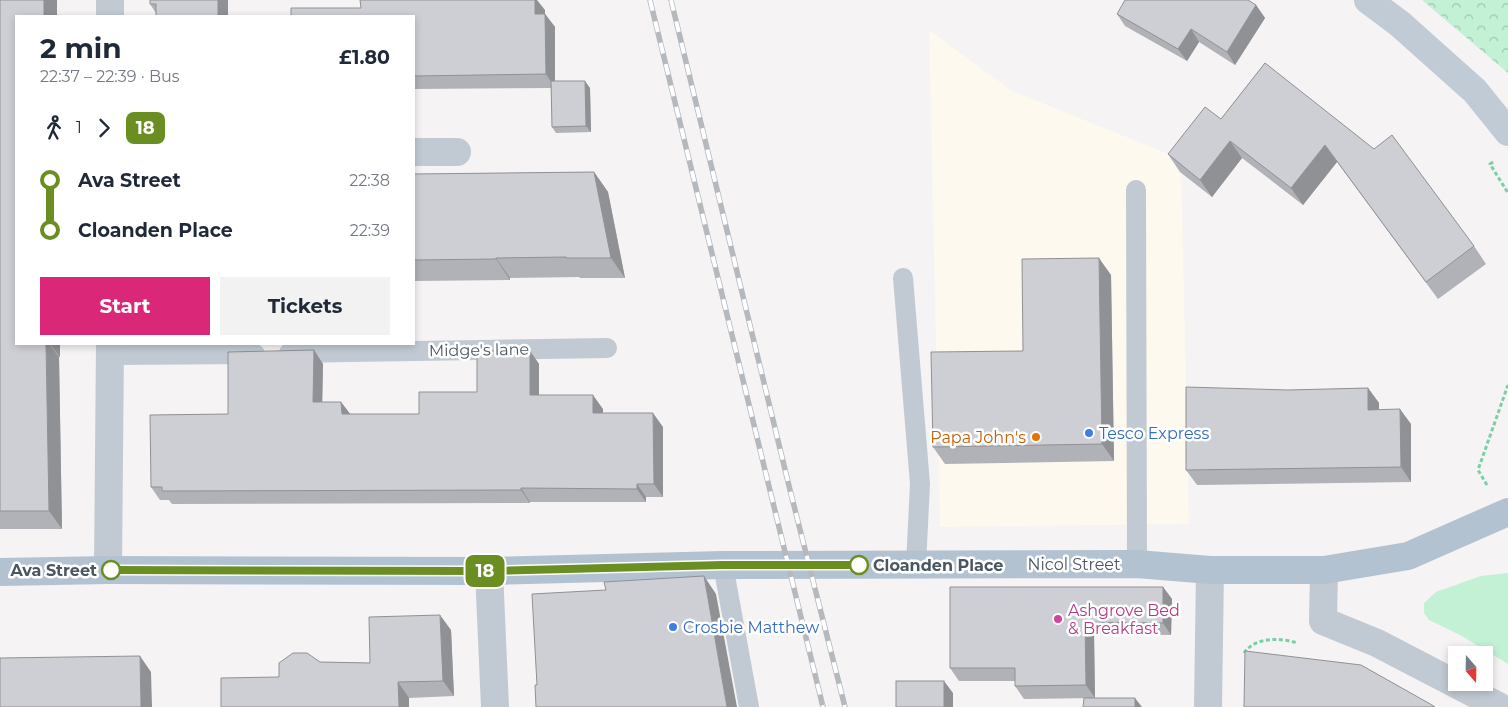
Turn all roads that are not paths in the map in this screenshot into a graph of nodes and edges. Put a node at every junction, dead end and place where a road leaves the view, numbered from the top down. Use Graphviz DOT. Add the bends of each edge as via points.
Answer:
graph roads {
  1 [pos="110,0"];
  2 [pos="1368,0"];
  3 [pos="110,15"];
  4 [pos="1508,132"];
  5 [pos="415,152"];
  6 [pos="466,152"];
  7 [pos="1136,190"];
  8 [pos="903,278"];
  9 [pos="607,348"];
  10 [pos="110,350"];
  11 [pos="1507,513"];
  12 [pos="1137,564"];
  13 [pos="723,565"];
  14 [pos="916,565"];
  15 [pos="108,570"];
  16 [pos="1210,570"];
  17 [pos="1324,570"];
  18 [pos="489,571"];
  19 [pos="0,572"];
  20 [pos="494,707"];
  21 [pos="749,707"];
  22 [pos="1208,707"];
  23 [pos="1500,707"];
  1 -- 3 [label="street"];
  2 -- 4 [label="main road" via="1475,91"];
  5 -- 6 [label="street"];
  7 -- 12 [label="lane"];
  8 -- 14 [label="lane" via="920,484"];
  9 -- 10 [label="lane, Midge's lane"];
  10 -- 15 [label="street"];
  11 -- 17 [label="main road, Nicol Street" via="1408,556"];
  12 -- 14 [label="main road, Nicol Street"];
  12 -- 16 [label="main road, Nicol Street"];
  13 -- 14 [label="main road, Nicol Street"];
  13 -- 18 [label="main road, Nicol Street"];
  13 -- 21 [label="lane"];
  15 -- 18 [label="main road, Nicol Street"];
  15 -- 19 [label="main road, Nicol Street"];
  16 -- 17 [label="main road, Nicol Street"];
  16 -- 22 [label="street"];
  17 -- 23 [label="street" via="1323,621 1377,643"];
  18 -- 20 [label="street"];
}
